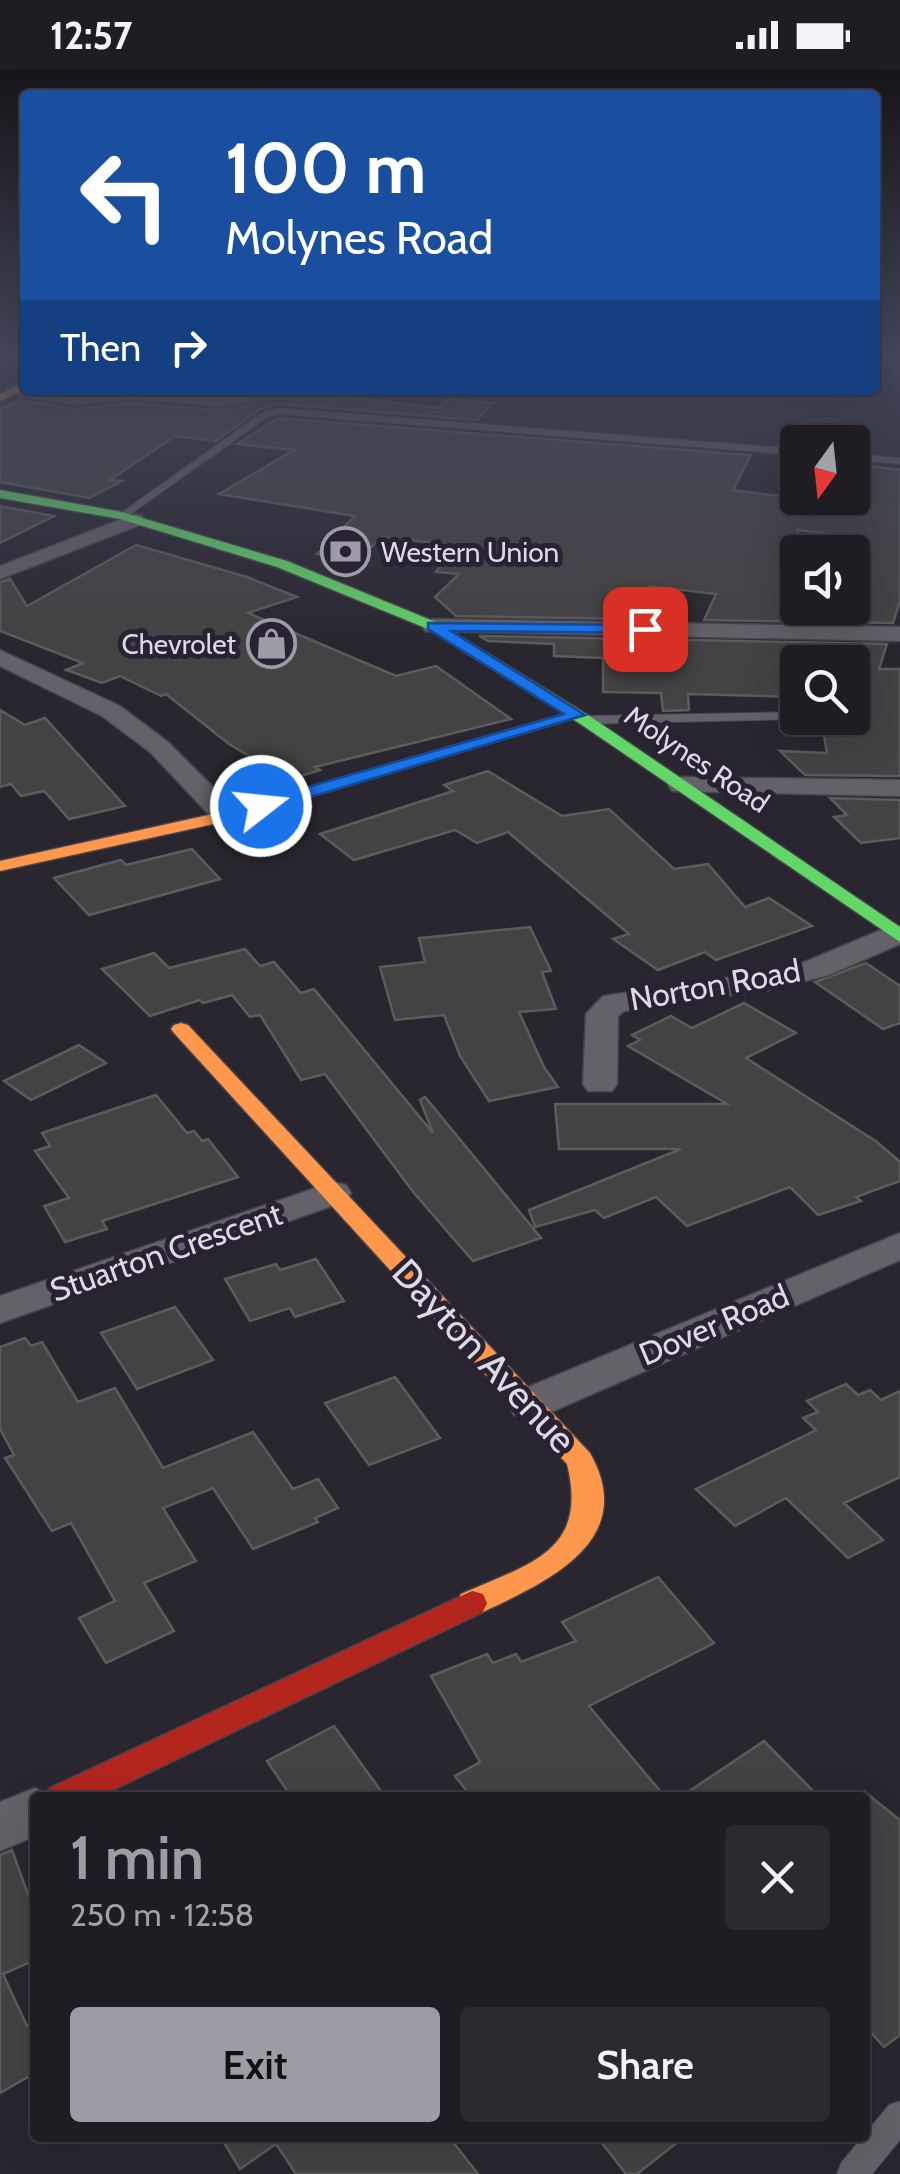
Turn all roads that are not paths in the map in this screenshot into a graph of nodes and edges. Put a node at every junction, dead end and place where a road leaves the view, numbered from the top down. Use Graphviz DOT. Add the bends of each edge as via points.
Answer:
graph roads {
  1 [pos="213,454"];
  2 [pos="870,458"];
  3 [pos="900,461"];
  4 [pos="0,494"];
  5 [pos="128,518"];
  6 [pos="0,573"];
  7 [pos="433,626"];
  8 [pos="900,634"];
  9 [pos="0,657"];
  10 [pos="780,716"];
  11 [pos="581,718"];
  12 [pos="682,785"];
  13 [pos="900,788"];
  14 [pos="226,816"];
  15 [pos="0,866"];
  16 [pos="899,935"];
  17 [pos="181,1029"];
  18 [pos="600,1084"];
  19 [pos="333,1193"];
  20 [pos="900,1245"];
  21 [pos="0,1310"];
  22 [pos="529,1404"];
  23 [pos="75,1792"];
  24 [pos="30,1812"];
  25 [pos="0,1827"];
  26 [pos="900,2116"];
  27 [pos="852,2174"];
  1 -- 5 [label="lane"];
  2 -- 3 [label="lane"];
  4 -- 5 [label="street, Molynes Road"];
  5 -- 6 [label="street"];
  5 -- 7 [label="street, Molynes Road" via="282,564"];
  7 -- 8 [label="street"];
  7 -- 11 [label="street, Molynes Road"];
  9 -- 14 [label="street" via="111,711 159,747"];
  10 -- 11 [label="lane"];
  11 -- 12 [label="street, Molynes Road"];
  11 -- 14 [label="street"];
  12 -- 13 [label="street"];
  12 -- 16 [label="street, Molynes Road"];
  14 -- 15 [label="street"];
  16 -- 18 [label="street, Norton Road" via="768,982 614,1003 602,1014"];
  17 -- 19 [label="street, Dayton Avenue"];
  19 -- 21 [label="street, Stuarton Crescent"];
  19 -- 22 [label="street, Dayton Avenue"];
  20 -- 22 [label="street, Dover Road"];
  22 -- 23 [label="street, Dayton Avenue" via="580,1460 590,1482 593,1506 570,1551"];
  24 -- 25 [label="street"];
  26 -- 27 [label="lane"];
}
